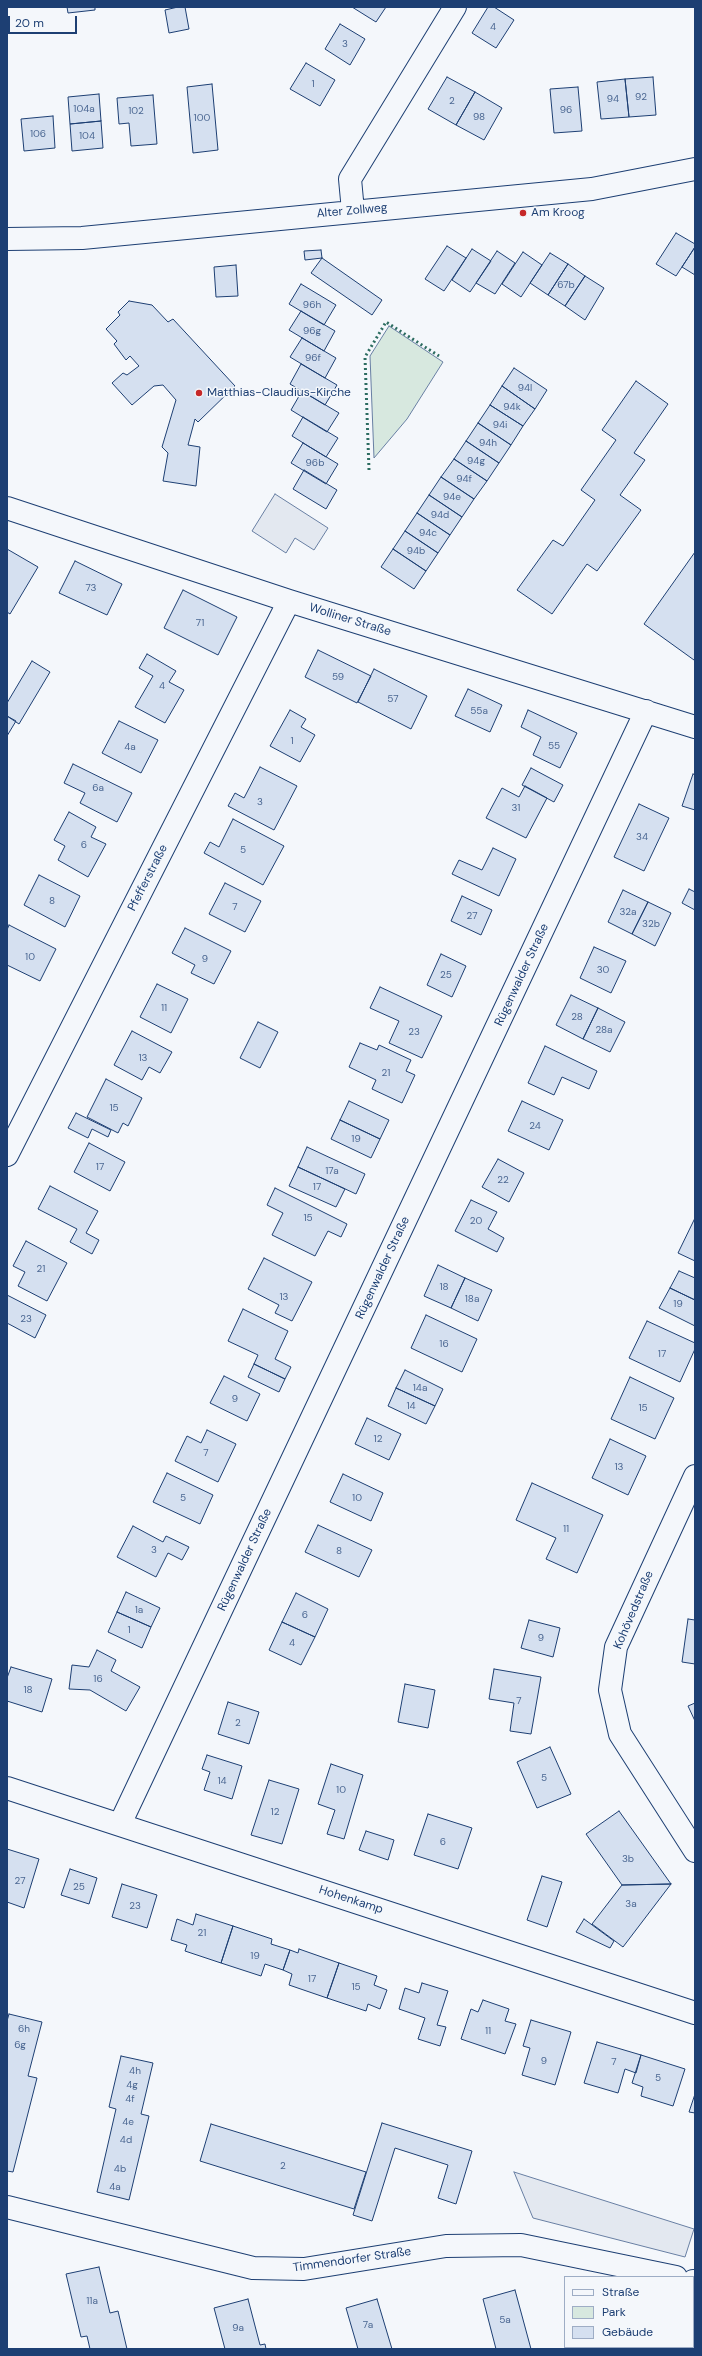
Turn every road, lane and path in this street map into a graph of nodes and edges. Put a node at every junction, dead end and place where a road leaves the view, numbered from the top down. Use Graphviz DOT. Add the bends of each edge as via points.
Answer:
graph roads {
  1 [pos="455,7"];
  2 [pos="695,169"];
  3 [pos="353,211"];
  4 [pos="7,239"];
  5 [pos="7,508"];
  6 [pos="289,601"];
  7 [pos="646,711"];
  8 [pos="695,727"];
  9 [pos="7,1155"];
  10 [pos="695,1476"];
  11 [pos="7,1788"];
  12 [pos="120,1824"];
  13 [pos="695,1850"];
  14 [pos="695,2013"];
  15 [pos="7,2208"];
  16 [pos="671,2276"];
  1 -- 3 [label="street" via="350,179"];
  2 -- 3 [label="street, Alter Zollweg" via="592,188"];
  3 -- 4 [label="street, Alter Zollweg" via="82,238"];
  5 -- 6 [label="street, Wolliner Straße"];
  6 -- 7 [label="street, Wolliner Straße"];
  6 -- 9 [label="street, Pfefferstraße"];
  7 -- 8 [label="street, Wolliner Straße"];
  7 -- 12 [label="street, Rügenwalder Straße"];
  10 -- 13 [label="street, Kohövedstraße" via="616,1647 610,1690 620,1734"];
  11 -- 12 [label="street, Hohenkamp"];
  12 -- 14 [label="street, Hohenkamp"];
  15 -- 16 [label="street, Timmendorfer Straße" via="253,2268 304,2269 446,2246 521,2245"];
}
